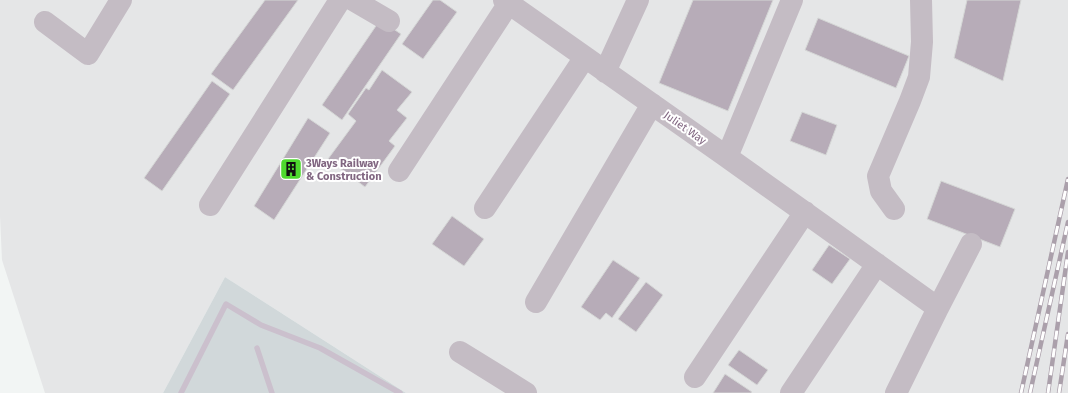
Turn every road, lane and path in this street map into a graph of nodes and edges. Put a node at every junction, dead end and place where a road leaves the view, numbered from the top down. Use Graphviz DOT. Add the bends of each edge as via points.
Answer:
graph roads {
  1 [pos="121,0"];
  2 [pos="340,0"];
  3 [pos="353,0"];
  4 [pos="638,0"];
  5 [pos="792,0"];
  6 [pos="920,0"];
  7 [pos="506,2"];
  8 [pos="389,21"];
  9 [pos="45,22"];
  10 [pos="585,57"];
  11 [pos="605,72"];
  12 [pos="652,104"];
  13 [pos="726,157"];
  14 [pos="399,171"];
  15 [pos="210,205"];
  16 [pos="486,208"];
  17 [pos="894,209"];
  18 [pos="813,218"];
  19 [pos="971,244"];
  20 [pos="877,264"];
  21 [pos="536,302"];
  22 [pos="938,308"];
  23 [pos="460,352"];
  24 [pos="695,377"];
  25 [pos="526,393"];
  26 [pos="791,393"];
  27 [pos="896,393"];
  1 -- 9 [label="street" via="88,54"];
  2 -- 15 [label="street"];
  3 -- 8 [label="street"];
  4 -- 11 [label="street"];
  5 -- 13 [label="street"];
  6 -- 17 [label="street" via="922,42 919,77 878,176 881,191"];
  7 -- 10 [label="street, Juliet Way"];
  7 -- 14 [label="street"];
  10 -- 11 [label="street, Juliet Way"];
  10 -- 16 [label="street"];
  11 -- 12 [label="street, Juliet Way"];
  12 -- 13 [label="street, Juliet Way"];
  12 -- 21 [label="street"];
  13 -- 18 [label="street, Juliet Way"];
  18 -- 20 [label="street, Juliet Way"];
  18 -- 24 [label="street"];
  19 -- 22 [label="street"];
  20 -- 22 [label="street, Juliet Way"];
  20 -- 26 [label="street"];
  22 -- 27 [label="street"];
  23 -- 25 [label="street"];
}
